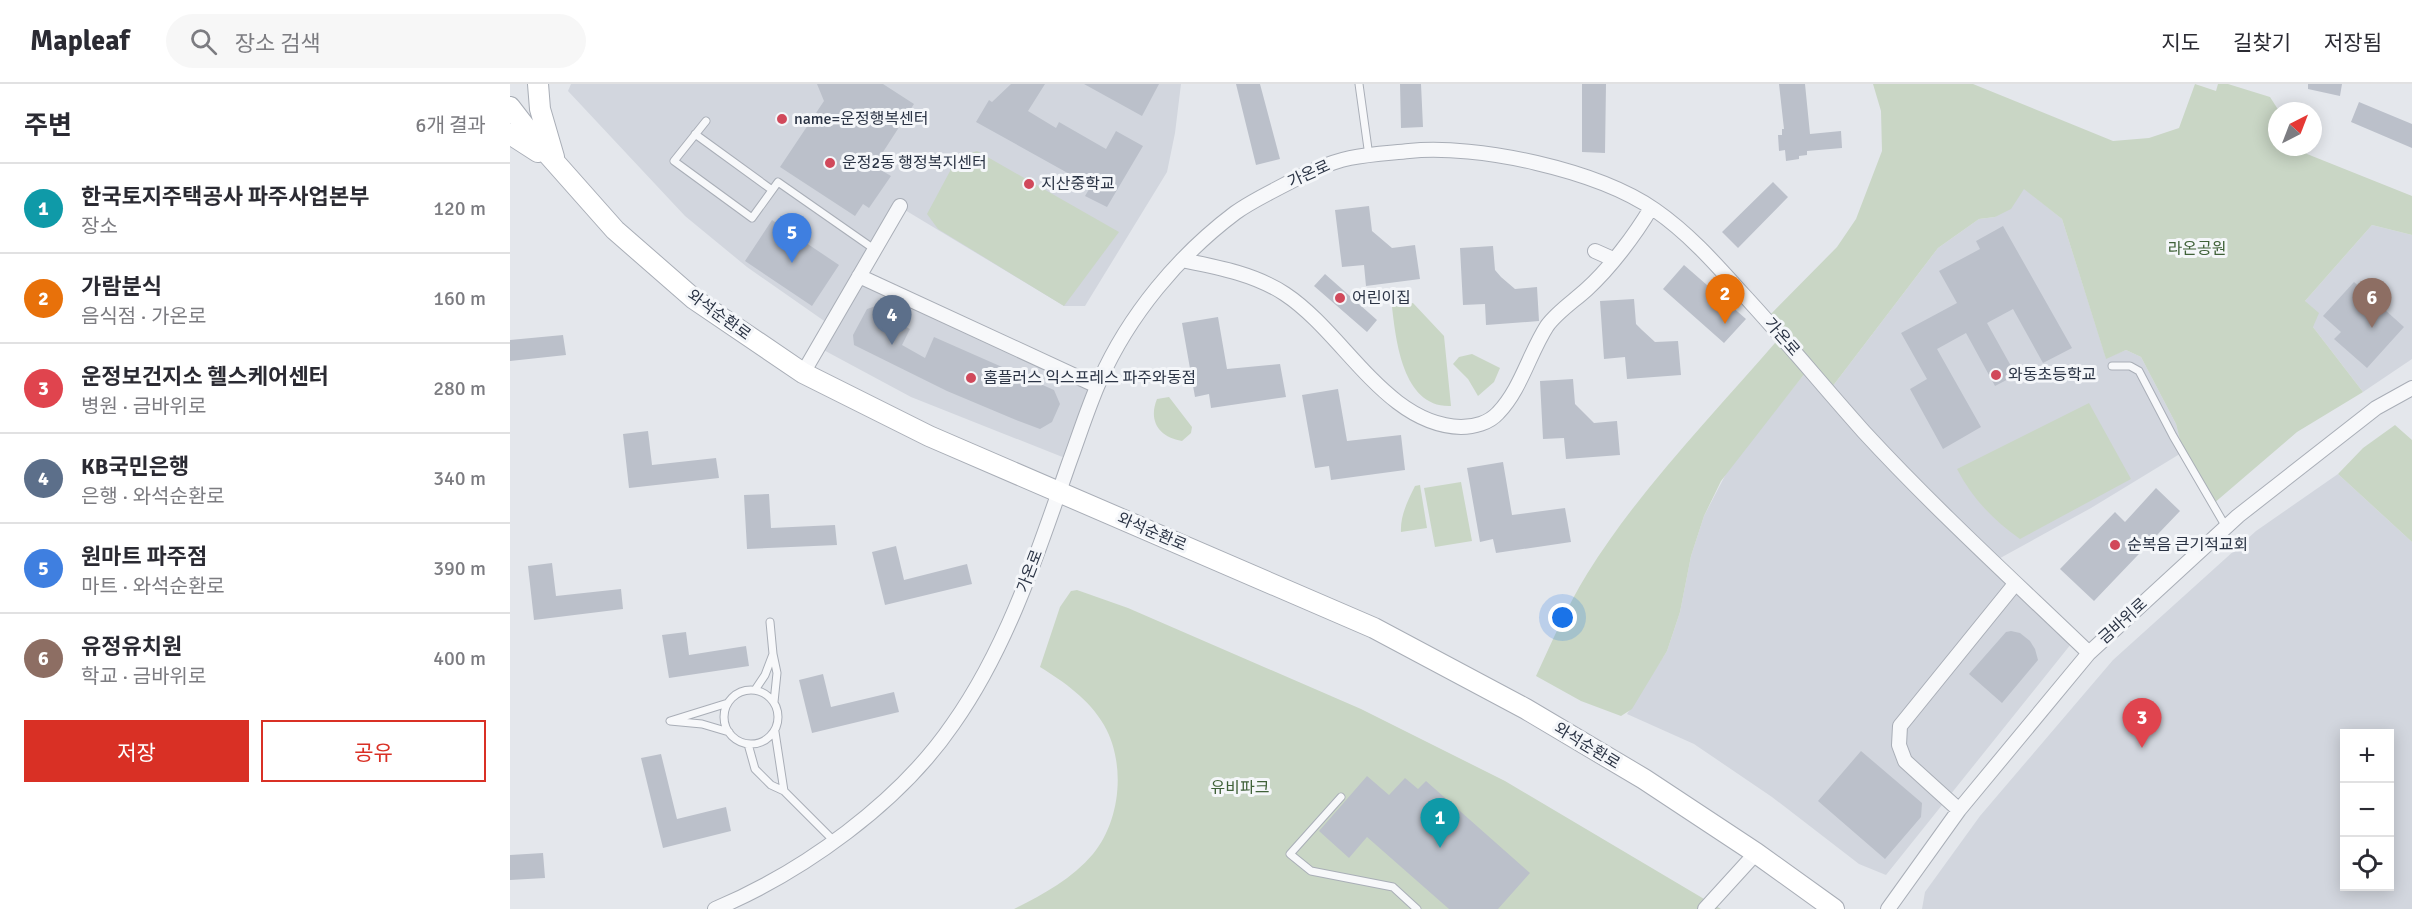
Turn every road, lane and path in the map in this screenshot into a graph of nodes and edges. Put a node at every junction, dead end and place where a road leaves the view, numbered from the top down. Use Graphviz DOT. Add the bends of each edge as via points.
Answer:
graph roads {
  1 [pos="538,84"];
  2 [pos="1359,84"];
  3 [pos="510,107"];
  4 [pos="706,121"];
  5 [pos="510,134"];
  6 [pos="695,134"];
  7 [pos="1369,156"];
  8 [pos="555,163"];
  9 [pos="772,190"];
  10 [pos="900,206"];
  11 [pos="1652,208"];
  12 [pos="874,249"];
  13 [pos="1595,252"];
  14 [pos="1613,259"];
  15 [pos="1182,260"];
  16 [pos="859,276"];
  17 [pos="1261,281"];
  18 [pos="1265,298"];
  19 [pos="2112,366"];
  20 [pos="803,374"];
  21 [pos="1097,386"];
  22 [pos="2412,388"];
  23 [pos="1059,493"];
  24 [pos="2226,527"];
  25 [pos="2015,584"];
  26 [pos="770,622"];
  27 [pos="2089,652"];
  28 [pos="773,654"];
  29 [pos="754,690"];
  30 [pos="774,702"];
  31 [pos="728,703"];
  32 [pos="729,732"];
  33 [pos="775,732"];
  34 [pos="748,744"];
  35 [pos="784,791"];
  36 [pos="1341,797"];
  37 [pos="1959,810"];
  38 [pos="833,840"];
  39 [pos="1756,853"];
  40 [pos="715,909"];
  41 [pos="1417,909"];
  42 [pos="1705,909"];
  43 [pos="1834,909"];
  44 [pos="1888,909"];
  1 -- 8 [label="street" via="540,109"];
  2 -- 7 [label="lane"];
  3 -- 8 [label="street, 와석순환로"];
  4 -- 6 [label="lane"];
  5 -- 8 [label="street"];
  6 -- 9 [label="lane"];
  6 -- 9 [label="lane" via="674,161 752,218"];
  7 -- 11 [label="street, 가온로" via="1457,150 1531,162 1607,185"];
  7 -- 15 [label="street, 가온로" via="1314,170 1268,194 1236,212"];
  8 -- 20 [label="street, 와석순환로" via="615,230 694,299"];
  9 -- 12 [label="lane" via="778,182"];
  10 -- 12 [label="street"];
  11 -- 14 [label="street"];
  11 -- 25 [label="street, 가온로" via="1702,249 1870,438"];
  12 -- 16 [label="street"];
  13 -- 14 [label="street"];
  14 -- 17 [label="street" via="1548,325 1524,374 1498,414 1468,427 1437,424 1404,408 1387,395 1323,325"];
  15 -- 17 [label="street"];
  15 -- 21 [label="street, 가온로" via="1140,310"];
  16 -- 20 [label="street"];
  16 -- 21 [label="street"];
  17 -- 18 [label="street"];
  19 -- 24 [label="lane" via="2130,366 2139,371"];
  20 -- 23 [label="street, 와석순환로" via="929,436"];
  21 -- 23 [label="street, 가온로"];
  22 -- 24 [label="street, 금바위로" via="2376,408"];
  23 -- 38 [label="street, 가온로" via="1014,613 951,727 907,781"];
  23 -- 39 [label="street, 와석순환로" via="1374,628 1526,709 1644,779"];
  24 -- 27 [label="street, 금바위로"];
  25 -- 27 [label="street, 가온로"];
  25 -- 37 [label="street" via="1900,726 1899,745 1905,761"];
  26 -- 28 [label="lane"];
  27 -- 37 [label="street, 금바위로"];
  28 -- 29 [label="lane"];
  28 -- 30 [label="lane" via="777,673"];
  29 -- 30 [label="lane"];
  29 -- 31 [label="lane" via="739,693"];
  30 -- 33 [label="lane" via="778,717"];
  31 -- 32 [label="lane" via="724,718"];
  31 -- 32 [label="lane" via="670,721"];
  32 -- 34 [label="lane"];
  33 -- 34 [label="lane" via="763,742"];
  33 -- 35 [label="lane"];
  34 -- 35 [label="lane" via="755,769 771,785"];
  35 -- 38 [label="lane"];
  36 -- 41 [label="lane" via="1290,854 1311,872 1393,887"];
  37 -- 44 [label="street, 금바위로"];
  38 -- 40 [label="street, 가온로" via="752,892"];
  39 -- 42 [label="street"];
  39 -- 43 [label="street, 와석순환로"];
}
